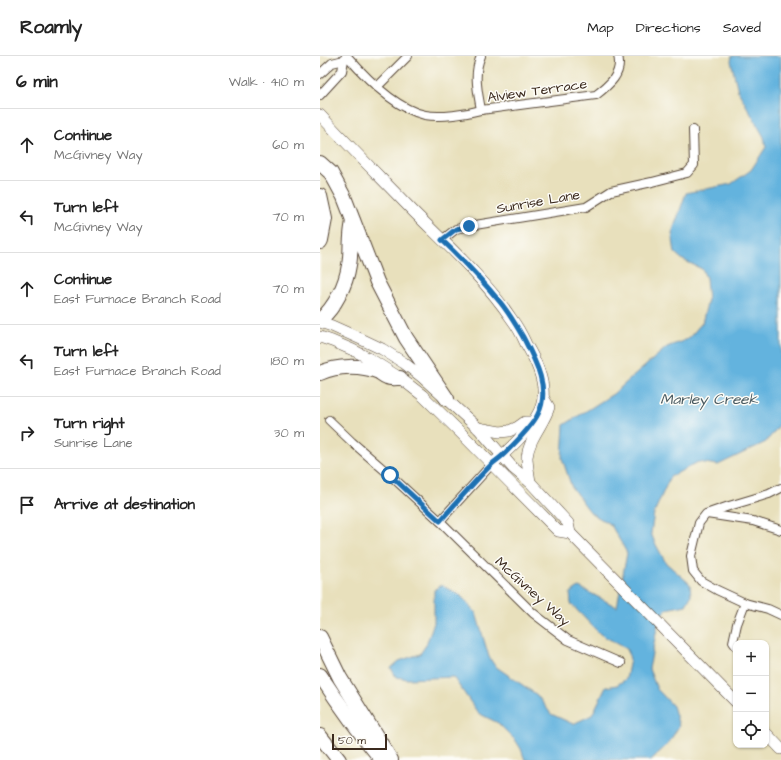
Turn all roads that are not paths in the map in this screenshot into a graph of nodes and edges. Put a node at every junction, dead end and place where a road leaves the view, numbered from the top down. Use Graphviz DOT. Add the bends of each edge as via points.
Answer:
graph roads {
  1 [pos="408,56"];
  2 [pos="481,56"];
  3 [pos="618,56"];
  4 [pos="345,57"];
  5 [pos="320,74"];
  6 [pos="377,87"];
  7 [pos="320,95"];
  8 [pos="481,110"];
  9 [pos="320,115"];
  10 [pos="693,130"];
  11 [pos="320,163"];
  12 [pos="320,196"];
  13 [pos="353,220"];
  14 [pos="442,240"];
  15 [pos="320,242"];
  16 [pos="320,321"];
  17 [pos="320,337"];
  18 [pos="320,373"];
  19 [pos="400,378"];
  20 [pos="543,397"];
  21 [pos="447,399"];
  22 [pos="329,420"];
  23 [pos="534,422"];
  24 [pos="478,428"];
  25 [pos="502,456"];
  26 [pos="492,464"];
  27 [pos="530,482"];
  28 [pos="781,488"];
  29 [pos="706,514"];
  30 [pos="440,521"];
  31 [pos="781,530"];
  32 [pos="570,534"];
  33 [pos="745,603"];
  34 [pos="781,615"];
  35 [pos="320,637"];
  36 [pos="733,640"];
  37 [pos="621,663"];
  38 [pos="320,675"];
  39 [pos="733,699"];
  40 [pos="320,736"];
  41 [pos="769,736"];
  42 [pos="781,749"];
  43 [pos="339,760"];
  44 [pos="383,760"];
  45 [pos="391,760"];
  1 -- 6 [label="street"];
  2 -- 8 [label="street, Alview Terrace" via="476,81"];
  3 -- 8 [label="street, Alview Terrace" via="615,78 596,94"];
  4 -- 5 [label="street"];
  4 -- 6 [label="street, Alview Terrace"];
  4 -- 7 [label="street" via="342,71"];
  6 -- 8 [label="street, Alview Terrace" via="408,109 425,115 439,116"];
  9 -- 14 [label="main road"];
  10 -- 14 [label="street, Sunrise Lane" via="694,165 687,173 611,191 586,207 456,229"];
  11 -- 13 [label="highway" via="331,173"];
  12 -- 15 [label="highway" via="324,219"];
  13 -- 16 [label="highway" via="346,279 337,300"];
  13 -- 21 [label="highway" via="378,282 406,338"];
  14 -- 20 [label="main road" via="474,272 513,319 532,353 541,379"];
  16 -- 21 [label="main road" via="382,349 404,363"];
  17 -- 19 [label="main road" via="358,353"];
  18 -- 19 [label="highway" via="349,367 364,368 388,378"];
  19 -- 26 [label="main road" via="422,395"];
  20 -- 23 [label="main road"];
  20 -- 27 [label="main road" via="549,407 529,446 527,457"];
  21 -- 24 [label="main road"];
  22 -- 30 [label="street, McGivney Way"];
  23 -- 24 [label="main road" via="525,422 509,431 500,432"];
  23 -- 25 [label="main road"];
  24 -- 25 [label="main road"];
  25 -- 26 [label="main road"];
  25 -- 27 [label="main road"];
  26 -- 30 [label="street"];
  26 -- 32 [label="main road" via="558,531"];
  27 -- 32 [label="main road" via="568,522"];
  28 -- 29 [label="street"];
  29 -- 31 [label="street" via="753,521"];
  29 -- 33 [label="street" via="699,522 691,556 694,571 701,581"];
  30 -- 37 [label="street, McGivney Way" via="539,618 568,640"];
  32 -- 39 [label="main road"];
  33 -- 34 [label="street"];
  33 -- 36 [label="street"];
  35 -- 45 [label="highway" via="340,678"];
  38 -- 44 [label="highway" via="336,700"];
  40 -- 43 [label="highway"];
  41 -- 42 [label="main road"];
}
